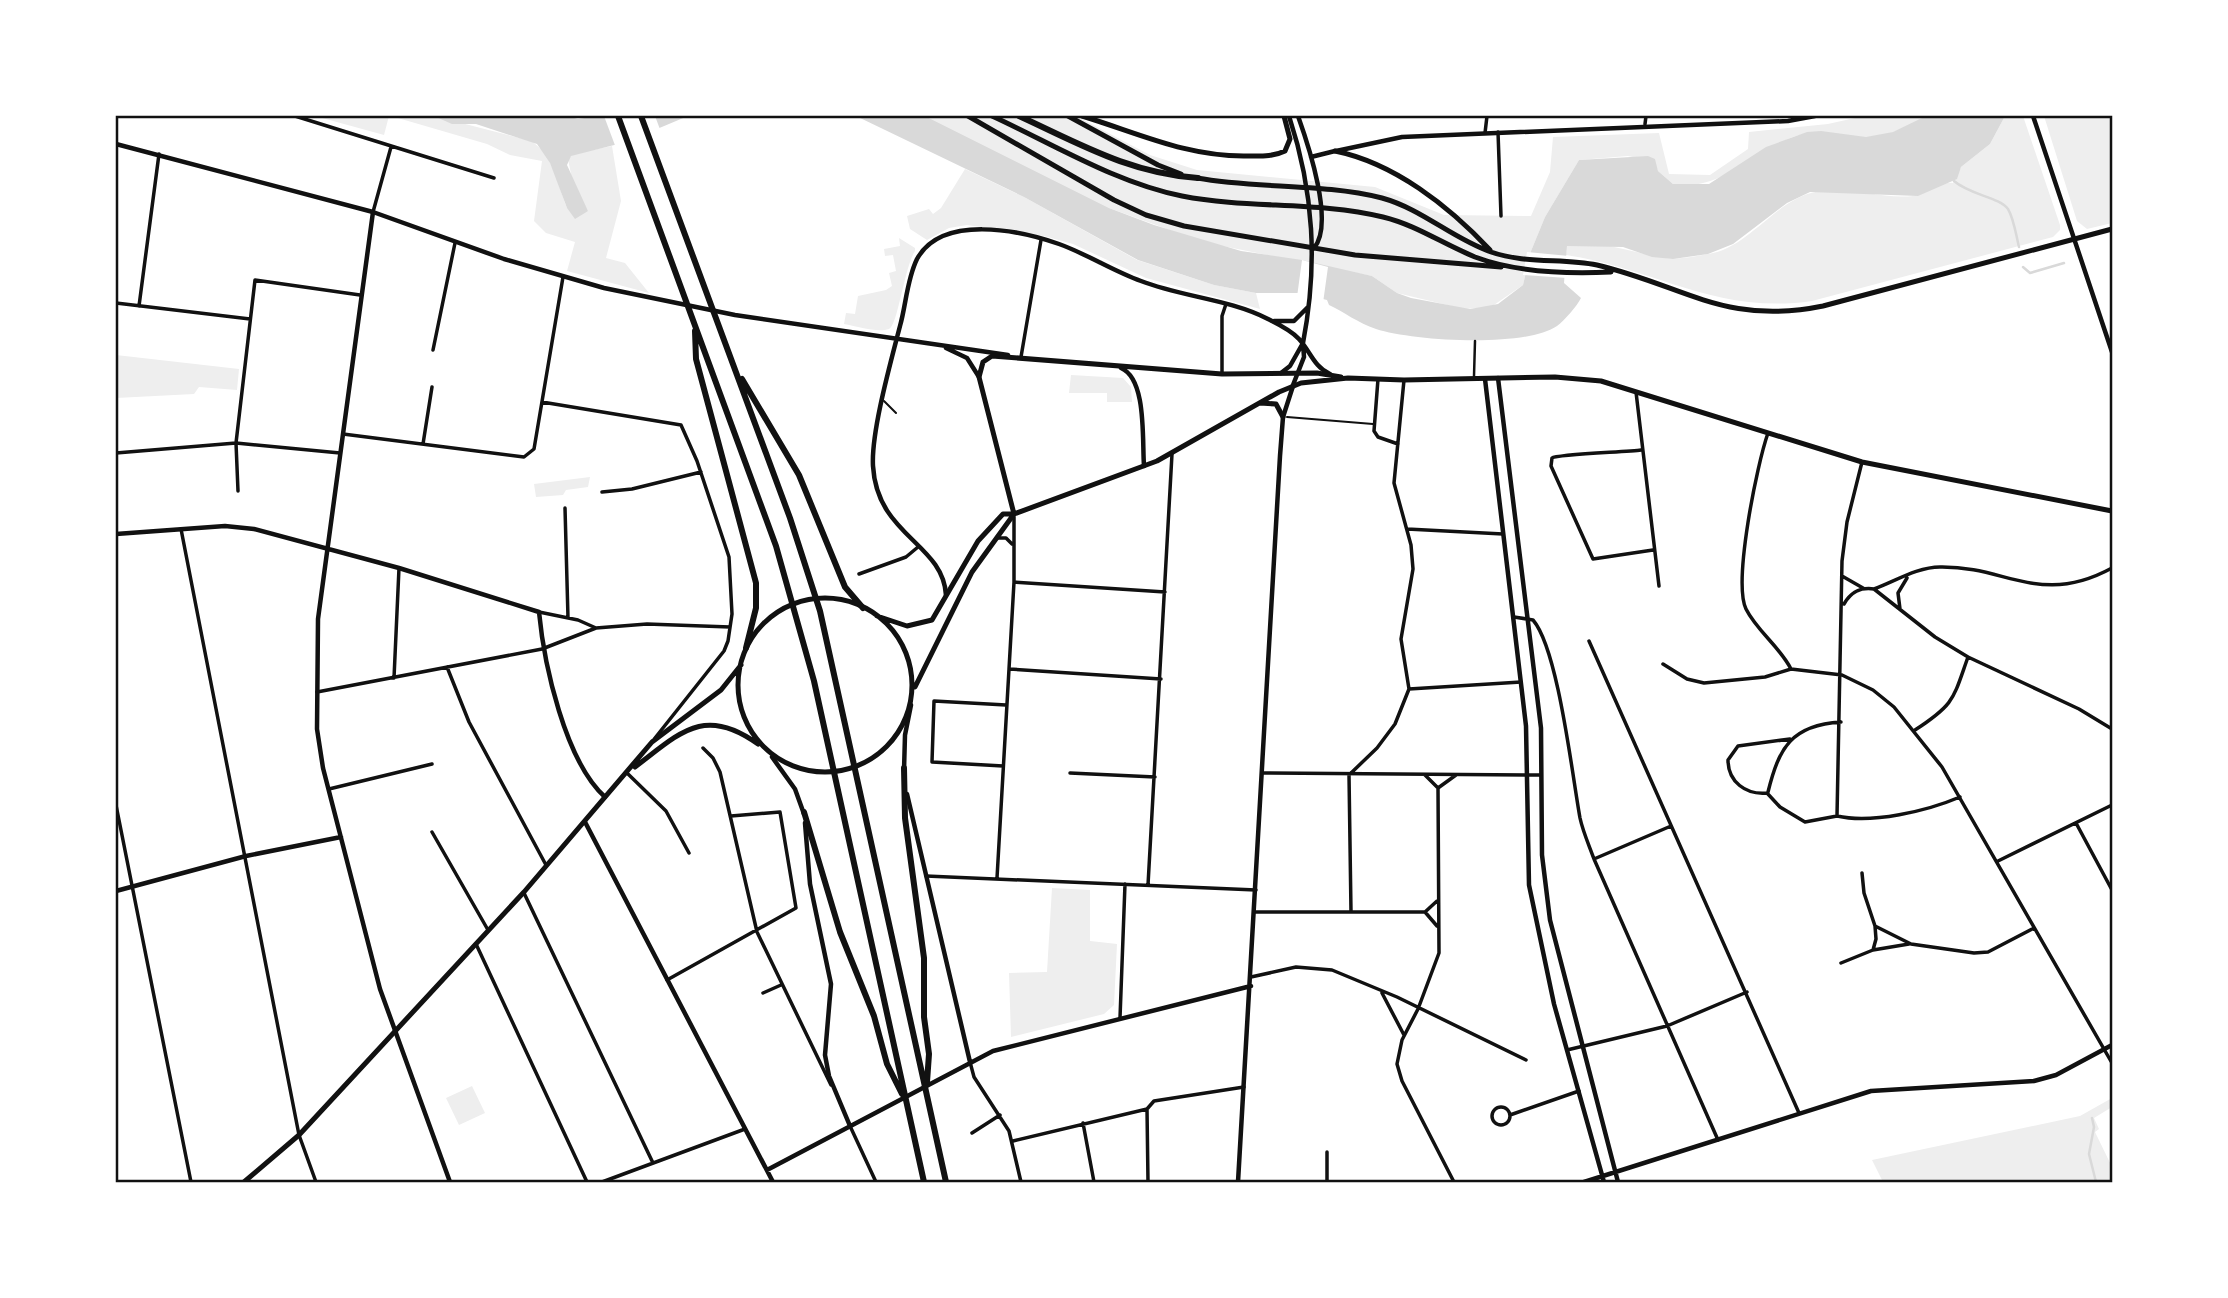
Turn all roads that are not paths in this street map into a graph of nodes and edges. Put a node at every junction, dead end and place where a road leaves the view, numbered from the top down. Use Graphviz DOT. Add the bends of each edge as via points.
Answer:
graph roads {
  1 [pos="295,116"];
  2 [pos="618,116"];
  3 [pos="641,116"];
  4 [pos="968,116"];
  5 [pos="992,116"];
  6 [pos="1019,116"];
  7 [pos="1068,116"];
  8 [pos="1082,116"];
  9 [pos="1286,116"];
  10 [pos="1298,116"];
  11 [pos="1487,116"];
  12 [pos="1646,116"];
  13 [pos="1815,116"];
  14 [pos="2033,116"];
  15 [pos="1733,119"];
  16 [pos="1645,124"];
  17 [pos="1498,132"];
  18 [pos="1485,133"];
  19 [pos="116,144"];
  20 [pos="391,146"];
  21 [pos="1335,151"];
  22 [pos="159,155"];
  23 [pos="1311,157"];
  24 [pos="1303,176"];
  25 [pos="495,178"];
  26 [pos="1198,178"];
  27 [pos="373,212"];
  28 [pos="1501,216"];
  29 [pos="2112,229"];
  30 [pos="2074,239"];
  31 [pos="1041,240"];
  32 [pos="455,243"];
  33 [pos="1314,248"];
  34 [pos="1492,253"];
  35 [pos="1515,267"];
  36 [pos="1615,272"];
  37 [pos="563,277"];
  38 [pos="360,295"];
  39 [pos="116,303"];
  40 [pos="1309,303"];
  41 [pos="1226,304"];
  42 [pos="138,306"];
  43 [pos="250,319"];
  44 [pos="1270,320"];
  45 [pos="698,338"];
  46 [pos="896,340"];
  47 [pos="1475,341"];
  48 [pos="1303,344"];
  49 [pos="942,346"];
  50 [pos="433,350"];
  51 [pos="2112,352"];
  52 [pos="1009,356"];
  53 [pos="1021,357"];
  54 [pos="1120,367"];
  55 [pos="735,370"];
  56 [pos="1222,374"];
  57 [pos="1298,374"];
  58 [pos="1331,374"];
  59 [pos="1278,375"];
  60 [pos="979,377"];
  61 [pos="1348,378"];
  62 [pos="1498,378"];
  63 [pos="1378,379"];
  64 [pos="1475,379"];
  65 [pos="1485,379"];
  66 [pos="1404,380"];
  67 [pos="1293,385"];
  68 [pos="432,387"];
  69 [pos="1637,390"];
  70 [pos="884,401"];
  71 [pos="542,402"];
  72 [pos="1257,404"];
  73 [pos="896,413"];
  74 [pos="1283,417"];
  75 [pos="1373,424"];
  76 [pos="1768,433"];
  77 [pos="343,434"];
  78 [pos="236,443"];
  79 [pos="423,444"];
  80 [pos="1398,444"];
  81 [pos="1642,450"];
  82 [pos="116,453"];
  83 [pos="340,453"];
  84 [pos="1171,454"];
  85 [pos="1507,457"];
  86 [pos="1494,458"];
  87 [pos="1862,462"];
  88 [pos="1144,466"];
  89 [pos="701,472"];
  90 [pos="238,491"];
  91 [pos="602,492"];
  92 [pos="565,508"];
  93 [pos="2112,511"];
  94 [pos="1014,514"];
  95 [pos="181,529"];
  96 [pos="1407,529"];
  97 [pos="116,534"];
  98 [pos="1503,534"];
  99 [pos="992,541"];
  100 [pos="1014,546"];
  101 [pos="918,547"];
  102 [pos="328,550"];
  103 [pos="1653,550"];
  104 [pos="399,568"];
  105 [pos="2112,568"];
  106 [pos="859,574"];
  107 [pos="1842,576"];
  108 [pos="1908,576"];
  109 [pos="1014,582"];
  110 [pos="1659,586"];
  111 [pos="1863,588"];
  112 [pos="1874,589"];
  113 [pos="1166,592"];
  114 [pos="946,600"];
  115 [pos="1842,605"];
  116 [pos="863,608"];
  117 [pos="1901,611"];
  118 [pos="539,612"];
  119 [pos="877,615"];
  120 [pos="1514,617"];
  121 [pos="1527,617"];
  122 [pos="568,618"];
  123 [pos="730,627"];
  124 [pos="596,628"];
  125 [pos="1589,641"];
  126 [pos="746,648"];
  127 [pos="542,649"];
  128 [pos="1968,657"];
  129 [pos="1663,664"];
  130 [pos="741,665"];
  131 [pos="447,667"];
  132 [pos="1008,669"];
  133 [pos="1791,669"];
  134 [pos="1842,675"];
  135 [pos="394,678"];
  136 [pos="1161,679"];
  137 [pos="1521,682"];
  138 [pos="1409,688"];
  139 [pos="317,692"];
  140 [pos="913,692"];
  141 [pos="911,705"];
  142 [pos="1006,705"];
  143 [pos="1841,722"];
  144 [pos="2112,729"];
  145 [pos="1914,730"];
  146 [pos="1790,739"];
  147 [pos="652,742"];
  148 [pos="760,746"];
  149 [pos="703,748"];
  150 [pos="772,757"];
  151 [pos="432,764"];
  152 [pos="1003,766"];
  153 [pos="904,768"];
  154 [pos="627,773"];
  155 [pos="1070,773"];
  156 [pos="1528,773"];
  157 [pos="1262,774"];
  158 [pos="1458,774"];
  159 [pos="1349,775"];
  160 [pos="1425,775"];
  161 [pos="1543,775"];
  162 [pos="1155,777"];
  163 [pos="1438,788"];
  164 [pos="328,789"];
  165 [pos="1767,793"];
  166 [pos="605,797"];
  167 [pos="1960,797"];
  168 [pos="116,804"];
  169 [pos="2112,805"];
  170 [pos="804,812"];
  171 [pos="731,816"];
  172 [pos="1838,816"];
  173 [pos="584,822"];
  174 [pos="2076,823"];
  175 [pos="1671,826"];
  176 [pos="432,832"];
  177 [pos="341,837"];
  178 [pos="690,853"];
  179 [pos="246,856"];
  180 [pos="1594,859"];
  181 [pos="1997,861"];
  182 [pos="547,867"];
  183 [pos="1862,873"];
  184 [pos="926,876"];
  185 [pos="998,878"];
  186 [pos="1125,884"];
  187 [pos="1149,885"];
  188 [pos="132,887"];
  189 [pos="1256,890"];
  190 [pos="2112,890"];
  191 [pos="116,891"];
  192 [pos="524,892"];
  193 [pos="1437,901"];
  194 [pos="1255,912"];
  195 [pos="1351,912"];
  196 [pos="1424,912"];
  197 [pos="1437,926"];
  198 [pos="1875,926"];
  199 [pos="2034,928"];
  200 [pos="488,930"];
  201 [pos="757,932"];
  202 [pos="476,944"];
  203 [pos="1911,944"];
  204 [pos="1873,950"];
  205 [pos="1841,964"];
  206 [pos="1251,977"];
  207 [pos="667,980"];
  208 [pos="781,985"];
  209 [pos="1251,986"];
  210 [pos="1747,992"];
  211 [pos="763,993"];
  212 [pos="1382,993"];
  213 [pos="1418,1009"];
  214 [pos="1120,1018"];
  215 [pos="1667,1026"];
  216 [pos="394,1031"];
  217 [pos="1404,1035"];
  218 [pos="2112,1045"];
  219 [pos="1582,1047"];
  220 [pos="2105,1049"];
  221 [pos="1567,1050"];
  222 [pos="1526,1060"];
  223 [pos="970,1062"];
  224 [pos="2112,1063"];
  225 [pos="897,1075"];
  226 [pos="1244,1087"];
  227 [pos="1579,1090"];
  228 [pos="926,1091"];
  229 [pos="839,1099"];
  230 [pos="1147,1109"];
  231 [pos="1799,1113"];
  232 [pos="1000,1115"];
  233 [pos="1510,1115"];
  234 [pos="1083,1124"];
  235 [pos="850,1126"];
  236 [pos="745,1129"];
  237 [pos="972,1133"];
  238 [pos="299,1135"];
  239 [pos="1718,1140"];
  240 [pos="1013,1141"];
  241 [pos="1327,1152"];
  242 [pos="653,1163"];
  243 [pos="767,1170"];
  244 [pos="1616,1173"];
  245 [pos="1602,1180"];
  246 [pos="191,1182"];
  247 [pos="244,1182"];
  248 [pos="316,1182"];
  249 [pos="450,1182"];
  250 [pos="587,1182"];
  251 [pos="602,1182"];
  252 [pos="773,1182"];
  253 [pos="876,1182"];
  254 [pos="924,1182"];
  255 [pos="946,1182"];
  256 [pos="1021,1182"];
  257 [pos="1094,1182"];
  258 [pos="1148,1182"];
  259 [pos="1238,1182"];
  260 [pos="1327,1182"];
  261 [pos="1454,1182"];
  262 [pos="1584,1182"];
  263 [pos="1618,1182"];
  1 -- 20 [label="street"];
  2 -- 45 [label="highway"];
  3 -- 55 [label="highway"];
  4 -- 33 [label="main road" via="1146,215 1212,233"];
  5 -- 35 [label="main road" via="1157,190 1399,221 1472,255"];
  6 -- 26 [label="highway" via="1131,167"];
  7 -- 26 [label="main road" via="1158,165"];
  8 -- 9 [label="main road" via="1172,147 1241,156 1285,152 1290,139"];
  9 -- 24 [label="street"];
  10 -- 23 [label="street"];
  11 -- 18 [label="street"];
  12 -- 16 [label="street"];
  13 -- 15 [label="street" via="1788,121"];
  14 -- 30 [label="street"];
  15 -- 16 [label="street"];
  16 -- 17 [label="street"];
  17 -- 18 [label="street"];
  17 -- 28 [label="street"];
  18 -- 21 [label="street" via="1402,136"];
  19 -- 22 [label="street"];
  20 -- 25 [label="street"];
  20 -- 27 [label="street"];
  21 -- 23 [label="street"];
  21 -- 34 [label="main road" via="1378,164 1407,180"];
  22 -- 27 [label="street"];
  22 -- 42 [label="street"];
  23 -- 24 [label="street"];
  23 -- 33 [label="street" via="1322,224"];
  24 -- 33 [label="street"];
  26 -- 34 [label="main road" via="1396,202"];
  27 -- 32 [label="street"];
  27 -- 38 [label="street"];
  29 -- 30 [label="main road"];
  30 -- 36 [label="main road" via="1787,313 1731,310"];
  30 -- 51 [label="street"];
  31 -- 41 [label="street" via="1146,283"];
  31 -- 46 [label="street" via="970,229 937,239 915,266"];
  31 -- 53 [label="street"];
  32 -- 37 [label="street"];
  32 -- 50 [label="street"];
  33 -- 35 [label="main road" via="1395,260"];
  33 -- 40 [label="street"];
  34 -- 36 [label="main road" via="1596,265"];
  35 -- 36 [label="main road"];
  37 -- 46 [label="street" via="701,310"];
  37 -- 71 [label="street"];
  38 -- 43 [label="street" via="255,280"];
  38 -- 77 [label="street"];
  39 -- 42 [label="street"];
  40 -- 44 [label="street" via="1294,321"];
  40 -- 48 [label="street"];
  41 -- 44 [label="street"];
  41 -- 56 [label="street"];
  42 -- 43 [label="street"];
  43 -- 78 [label="street"];
  44 -- 48 [label="street"];
  45 -- 126 [label="highway" via="696,359 756,583 757,608"];
  45 -- 225 [label="highway" via="802,633"];
  46 -- 49 [label="street"];
  46 -- 70 [label="street"];
  47 -- 64 [label="street"];
  48 -- 57 [label="street"];
  48 -- 58 [label="street" via="1318,366"];
  48 -- 59 [label="street" via="1289,368"];
  49 -- 52 [label="street"];
  49 -- 60 [label="street" via="962,354"];
  52 -- 53 [label="main road"];
  52 -- 60 [label="main road" via="988,358"];
  53 -- 54 [label="main road"];
  54 -- 56 [label="main road"];
  54 -- 88 [label="street" via="1131,374 1138,389"];
  55 -- 116 [label="highway" via="795,466 839,573"];
  55 -- 228 [label="highway" via="824,628"];
  56 -- 59 [label="main road"];
  57 -- 58 [label="main road"];
  57 -- 59 [label="main road"];
  57 -- 67 [label="street"];
  58 -- 61 [label="main road"];
  60 -- 94 [label="main road"];
  61 -- 63 [label="main road"];
  61 -- 67 [label="main road"];
  62 -- 65 [label="main road"];
  62 -- 69 [label="main road" via="1573,377"];
  62 -- 85 [label="street"];
  63 -- 66 [label="main road"];
  63 -- 75 [label="street"];
  64 -- 65 [label="main road"];
  64 -- 66 [label="main road"];
  65 -- 86 [label="street"];
  66 -- 80 [label="street"];
  67 -- 72 [label="main road"];
  67 -- 74 [label="street"];
  68 -- 79 [label="street"];
  69 -- 76 [label="main road"];
  69 -- 81 [label="street"];
  70 -- 73 [label="lane"];
  70 -- 101 [label="street" via="873,453 875,485 891,519"];
  71 -- 79 [label="street" via="534,449 524,457"];
  71 -- 89 [label="street" via="681,425"];
  72 -- 74 [label="main road" via="1276,404"];
  72 -- 84 [label="main road"];
  74 -- 75 [label="lane"];
  74 -- 157 [label="street"];
  75 -- 80 [label="street" via="1378,437"];
  76 -- 87 [label="main road"];
  76 -- 133 [label="street" via="1741,594 1747,610"];
  77 -- 79 [label="street"];
  77 -- 83 [label="street"];
  78 -- 82 [label="street"];
  78 -- 83 [label="street"];
  78 -- 90 [label="street"];
  80 -- 96 [label="street" via="1394,483"];
  81 -- 103 [label="street"];
  81 -- 103 [label="street" via="1560,454 1552,457 1551,465 1593,559"];
  83 -- 102 [label="street"];
  84 -- 88 [label="main road"];
  84 -- 113 [label="street"];
  85 -- 86 [label="street"];
  85 -- 121 [label="street"];
  86 -- 98 [label="street"];
  87 -- 93 [label="main road"];
  87 -- 107 [label="street" via="1847,522"];
  88 -- 94 [label="main road"];
  89 -- 91 [label="street"];
  89 -- 123 [label="street" via="732,571"];
  92 -- 122 [label="street"];
  94 -- 99 [label="main road"];
  94 -- 100 [label="street"];
  94 -- 114 [label="main road" via="1003,514 978,541"];
  95 -- 97 [label="street"];
  95 -- 102 [label="street" via="246,528"];
  95 -- 179 [label="street"];
  96 -- 98 [label="street"];
  96 -- 138 [label="street" via="1412,569 1401,639"];
  98 -- 120 [label="street"];
  99 -- 100 [label="street" via="1003,537"];
  99 -- 140 [label="main road" via="951,611"];
  100 -- 109 [label="street"];
  101 -- 106 [label="street" via="909,556"];
  101 -- 114 [label="street" via="940,569"];
  102 -- 104 [label="street"];
  102 -- 139 [label="street" via="316,645"];
  103 -- 110 [label="street"];
  104 -- 118 [label="street"];
  104 -- 135 [label="street"];
  105 -- 108 [label="street" via="2088,579 2052,586 1945,567"];
  107 -- 111 [label="street"];
  107 -- 115 [label="street"];
  108 -- 112 [label="street"];
  108 -- 117 [label="street" via="1898,593"];
  109 -- 113 [label="street"];
  109 -- 132 [label="street"];
  111 -- 112 [label="street"];
  111 -- 115 [label="street"];
  112 -- 117 [label="street"];
  113 -- 136 [label="street"];
  114 -- 119 [label="main road" via="936,616 919,625 903,625"];
  115 -- 134 [label="street"];
  116 -- 119 [label="main road"];
  116 -- 126 [label="main road" via="841,598 797,602 772,617"];
  117 -- 128 [label="street"];
  118 -- 122 [label="street"];
  118 -- 127 [label="street"];
  119 -- 140 [label="main road" via="904,647"];
  120 -- 121 [label="street"];
  120 -- 137 [label="street"];
  121 -- 161 [label="street"];
  121 -- 180 [label="street" via="1538,626 1547,651 1581,822"];
  122 -- 124 [label="street"];
  123 -- 124 [label="street" via="647,624"];
  123 -- 147 [label="street" via="724,651"];
  124 -- 127 [label="street"];
  125 -- 175 [label="street"];
  126 -- 130 [label="main road"];
  127 -- 131 [label="street"];
  127 -- 166 [label="street" via="564,725 593,783"];
  128 -- 144 [label="street"];
  128 -- 145 [label="street" via="1954,698"];
  129 -- 133 [label="street" via="1687,679 1704,683 1765,677"];
  130 -- 147 [label="main road" via="721,690"];
  130 -- 148 [label="main road" via="741,703"];
  131 -- 135 [label="street"];
  131 -- 182 [label="street" via="469,722"];
  132 -- 136 [label="street"];
  132 -- 142 [label="street"];
  133 -- 134 [label="street"];
  134 -- 143 [label="street"];
  134 -- 145 [label="street" via="1884,698"];
  135 -- 139 [label="street"];
  136 -- 162 [label="street"];
  137 -- 138 [label="street"];
  137 -- 156 [label="street"];
  138 -- 159 [label="street" via="1395,724"];
  139 -- 164 [label="street" via="317,729"];
  140 -- 141 [label="main road"];
  141 -- 150 [label="main road" via="893,738 862,763 829,771 809,770"];
  141 -- 153 [label="street"];
  142 -- 152 [label="street"];
  142 -- 152 [label="street" via="934,701 932,762"];
  143 -- 146 [label="street" via="1815,726"];
  143 -- 172 [label="street"];
  145 -- 167 [label="street"];
  146 -- 165 [label="street" via="1775,763"];
  146 -- 165 [label="street" via="1738,746 1728,760 1739,786"];
  147 -- 154 [label="main road"];
  148 -- 150 [label="main road"];
  148 -- 154 [label="main road" via="720,724 696,725"];
  149 -- 171 [label="street" via="719,769"];
  150 -- 170 [label="street" via="793,785"];
  151 -- 164 [label="street"];
  152 -- 185 [label="street"];
  153 -- 184 [label="street"];
  153 -- 228 [label="highway" via="905,818 924,958 929,1054"];
  154 -- 166 [label="main road"];
  154 -- 178 [label="street" via="666,811"];
  155 -- 162 [label="street"];
  156 -- 158 [label="street"];
  156 -- 161 [label="street"];
  156 -- 221 [label="street" via="1529,885"];
  157 -- 159 [label="street"];
  157 -- 189 [label="street"];
  158 -- 160 [label="street"];
  158 -- 163 [label="street"];
  159 -- 160 [label="street"];
  159 -- 195 [label="street"];
  160 -- 163 [label="street"];
  161 -- 219 [label="street" via="1542,855 1548,909"];
  162 -- 187 [label="street"];
  163 -- 193 [label="street"];
  164 -- 177 [label="street"];
  165 -- 172 [label="street" via="1805,822"];
  166 -- 173 [label="main road"];
  167 -- 172 [label="street" via="1935,807 1857,820"];
  167 -- 181 [label="street"];
  168 -- 188 [label="street"];
  169 -- 174 [label="street"];
  170 -- 225 [label="highway" via="840,932"];
  170 -- 229 [label="street" via="810,884 831,984 825,1055"];
  171 -- 201 [label="street"];
  171 -- 201 [label="street" via="777,810 783,819 795,909"];
  173 -- 182 [label="main road"];
  173 -- 207 [label="street"];
  174 -- 181 [label="street"];
  174 -- 190 [label="street"];
  175 -- 180 [label="street"];
  175 -- 210 [label="street"];
  176 -- 200 [label="street"];
  177 -- 179 [label="street"];
  177 -- 216 [label="street"];
  179 -- 188 [label="street"];
  179 -- 238 [label="street"];
  180 -- 215 [label="street"];
  181 -- 199 [label="street"];
  182 -- 192 [label="main road"];
  183 -- 198 [label="street"];
  184 -- 185 [label="street"];
  184 -- 223 [label="street"];
  185 -- 186 [label="street"];
  186 -- 187 [label="street"];
  186 -- 214 [label="street"];
  187 -- 189 [label="street"];
  188 -- 191 [label="street"];
  188 -- 246 [label="street"];
  189 -- 194 [label="street"];
  192 -- 200 [label="main road"];
  192 -- 242 [label="street"];
  193 -- 196 [label="street"];
  193 -- 197 [label="street"];
  194 -- 195 [label="street"];
  194 -- 206 [label="street"];
  195 -- 196 [label="street"];
  196 -- 197 [label="street"];
  197 -- 213 [label="street" via="1439,953"];
  198 -- 203 [label="street"];
  198 -- 204 [label="street"];
  199 -- 203 [label="street" via="1988,952"];
  199 -- 220 [label="street"];
  200 -- 202 [label="main road"];
  201 -- 207 [label="street"];
  201 -- 208 [label="street"];
  202 -- 216 [label="main road"];
  202 -- 250 [label="street"];
  203 -- 204 [label="street"];
  204 -- 205 [label="street"];
  206 -- 209 [label="street"];
  206 -- 212 [label="street" via="1310,966 1332,970"];
  207 -- 236 [label="street"];
  208 -- 211 [label="street"];
  208 -- 229 [label="street"];
  209 -- 214 [label="street"];
  209 -- 226 [label="street"];
  210 -- 215 [label="street"];
  210 -- 231 [label="street"];
  212 -- 213 [label="street"];
  212 -- 217 [label="street"];
  213 -- 217 [label="street"];
  213 -- 222 [label="street"];
  214 -- 223 [label="street" via="1006,1046"];
  215 -- 219 [label="street"];
  215 -- 239 [label="street"];
  216 -- 238 [label="main road"];
  216 -- 249 [label="street"];
  217 -- 261 [label="street" via="1397,1064 1402,1082"];
  218 -- 220 [label="street"];
  219 -- 221 [label="street"];
  219 -- 244 [label="street"];
  220 -- 224 [label="street"];
  220 -- 231 [label="street" via="2056,1075 2034,1081 1871,1091"];
  221 -- 227 [label="street"];
  223 -- 232 [label="street" via="974,1077"];
  223 -- 235 [label="street"];
  225 -- 254 [label="highway"];
  226 -- 230 [label="street" via="1154,1101"];
  226 -- 259 [label="street"];
  227 -- 233 [label="street"];
  227 -- 245 [label="street"];
  228 -- 255 [label="highway"];
  229 -- 235 [label="street"];
  230 -- 234 [label="street"];
  230 -- 258 [label="street"];
  231 -- 239 [label="street"];
  232 -- 237 [label="street"];
  232 -- 240 [label="street"];
  233 -- 233 [label="street" via="1500,1108 1492,1117 1502,1125"];
  234 -- 240 [label="street"];
  234 -- 257 [label="street"];
  235 -- 243 [label="street"];
  235 -- 253 [label="street"];
  236 -- 242 [label="street"];
  236 -- 243 [label="street"];
  238 -- 247 [label="main road"];
  238 -- 248 [label="street"];
  239 -- 244 [label="street"];
  240 -- 256 [label="street"];
  241 -- 260 [label="street"];
  242 -- 251 [label="street"];
  243 -- 252 [label="street"];
  244 -- 245 [label="street"];
  244 -- 263 [label="street"];
  245 -- 262 [label="street"];
}
